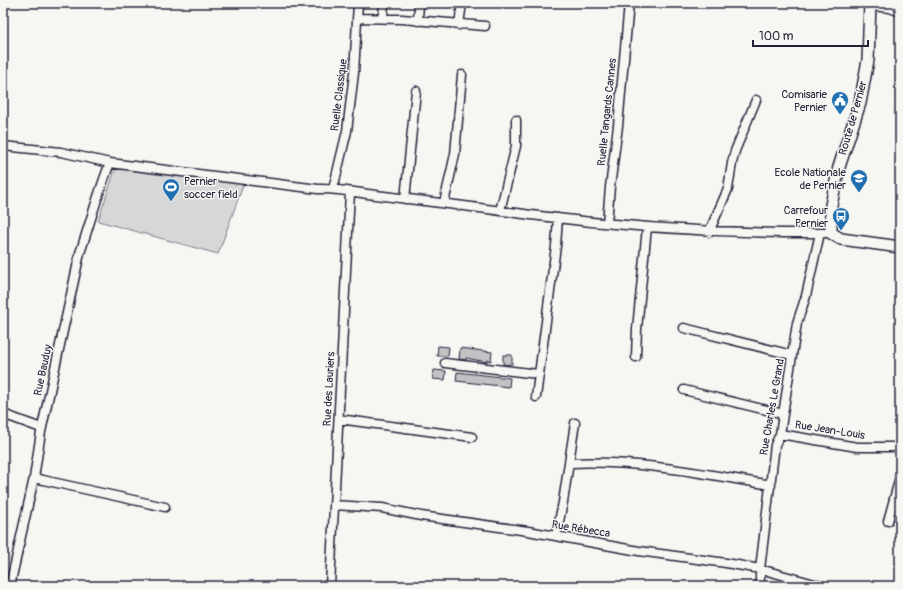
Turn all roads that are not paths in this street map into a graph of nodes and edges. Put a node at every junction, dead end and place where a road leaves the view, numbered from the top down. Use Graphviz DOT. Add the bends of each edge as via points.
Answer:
graph roads {
  1 [pos="358,3"];
  2 [pos="384,3"];
  3 [pos="419,3"];
  4 [pos="462,3"];
  5 [pos="629,3"];
  6 [pos="870,5"];
  7 [pos="900,12"];
  8 [pos="357,18"];
  9 [pos="383,18"];
  10 [pos="418,20"];
  11 [pos="459,25"];
  12 [pos="485,26"];
  13 [pos="462,75"];
  14 [pos="416,91"];
  15 [pos="756,100"];
  16 [pos="516,120"];
  17 [pos="3,146"];
  18 [pos="110,163"];
  19 [pos="333,189"];
  20 [pos="350,192"];
  21 [pos="405,199"];
  22 [pos="444,203"];
  23 [pos="500,211"];
  24 [pos="558,218"];
  25 [pos="607,223"];
  26 [pos="647,227"];
  27 [pos="709,232"];
  28 [pos="825,233"];
  29 [pos="900,247"];
  30 [pos="684,328"];
  31 [pos="792,355"];
  32 [pos="636,357"];
  33 [pos="445,363"];
  34 [pos="538,374"];
  35 [pos="684,390"];
  36 [pos="536,397"];
  37 [pos="3,414"];
  38 [pos="783,414"];
  39 [pos="339,419"];
  40 [pos="575,423"];
  41 [pos="41,428"];
  42 [pos="780,434"];
  43 [pos="472,437"];
  44 [pos="900,447"];
  45 [pos="570,463"];
  46 [pos="900,477"];
  47 [pos="34,478"];
  48 [pos="771,485"];
  49 [pos="334,505"];
  50 [pos="165,507"];
  51 [pos="888,521"];
  52 [pos="556,536"];
  53 [pos="760,569"];
  54 [pos="10,586"];
  55 [pos="330,586"];
  56 [pos="760,586"];
  57 [pos="822,586"];
  1 -- 8 [label="street, Ruelle Classique"];
  2 -- 9 [label="street"];
  3 -- 10 [label="street"];
  4 -- 11 [label="street"];
  5 -- 25 [label="street, Ruelle Tangards Cannes"];
  6 -- 7 [label="street"];
  6 -- 28 [label="street, Route de Pernier" via="868,60 860,102 839,166"];
  8 -- 9 [label="street"];
  8 -- 19 [label="street, Ruelle Classique" via="347,131"];
  9 -- 10 [label="street"];
  10 -- 11 [label="street"];
  11 -- 12 [label="street"];
  13 -- 22 [label="street" via="455,154"];
  14 -- 21 [label="street"];
  15 -- 27 [label="street" via="735,151 728,189"];
  16 -- 23 [label="street" via="516,146"];
  17 -- 18 [label="street" via="61,152"];
  18 -- 19 [label="street"];
  18 -- 41 [label="street, Rue Bauduy" via="80,253"];
  19 -- 20 [label="street"];
  20 -- 21 [label="street"];
  20 -- 39 [label="street, Rue des Lauriers"];
  21 -- 22 [label="street"];
  22 -- 23 [label="street"];
  23 -- 24 [label="street"];
  24 -- 25 [label="street"];
  24 -- 34 [label="street"];
  25 -- 26 [label="street"];
  26 -- 27 [label="street"];
  26 -- 32 [label="street"];
  27 -- 28 [label="street"];
  28 -- 29 [label="street" via="841,239"];
  28 -- 31 [label="street, Rue Charles Le Grand" via="797,323"];
  30 -- 31 [label="street"];
  31 -- 38 [label="street, Rue Charles Le Grand"];
  33 -- 34 [label="street"];
  34 -- 36 [label="street"];
  35 -- 38 [label="street"];
  37 -- 41 [label="street"];
  38 -- 42 [label="street, Rue Charles Le Grand"];
  39 -- 43 [label="street"];
  39 -- 49 [label="street, Rue des Lauriers"];
  40 -- 45 [label="street"];
  41 -- 47 [label="street, Rue Bauduy"];
  42 -- 44 [label="street, Rue Jean-Louis" via="857,448"];
  42 -- 48 [label="street, Rue Charles Le Grand" via="775,445"];
  45 -- 48 [label="street" via="660,466"];
  45 -- 52 [label="street"];
  46 -- 51 [label="street"];
  47 -- 50 [label="street"];
  47 -- 54 [label="street, Rue Bauduy"];
  48 -- 53 [label="street, Rue Charles Le Grand"];
  49 -- 52 [label="street, Rue Rébecca" via="382,508"];
  49 -- 55 [label="street, Rue des Lauriers"];
  52 -- 53 [label="street, Rue Rébecca"];
  53 -- 56 [label="street, Rue Charles Le Grand"];
  53 -- 57 [label="street, Rue Rébecca"];
}
